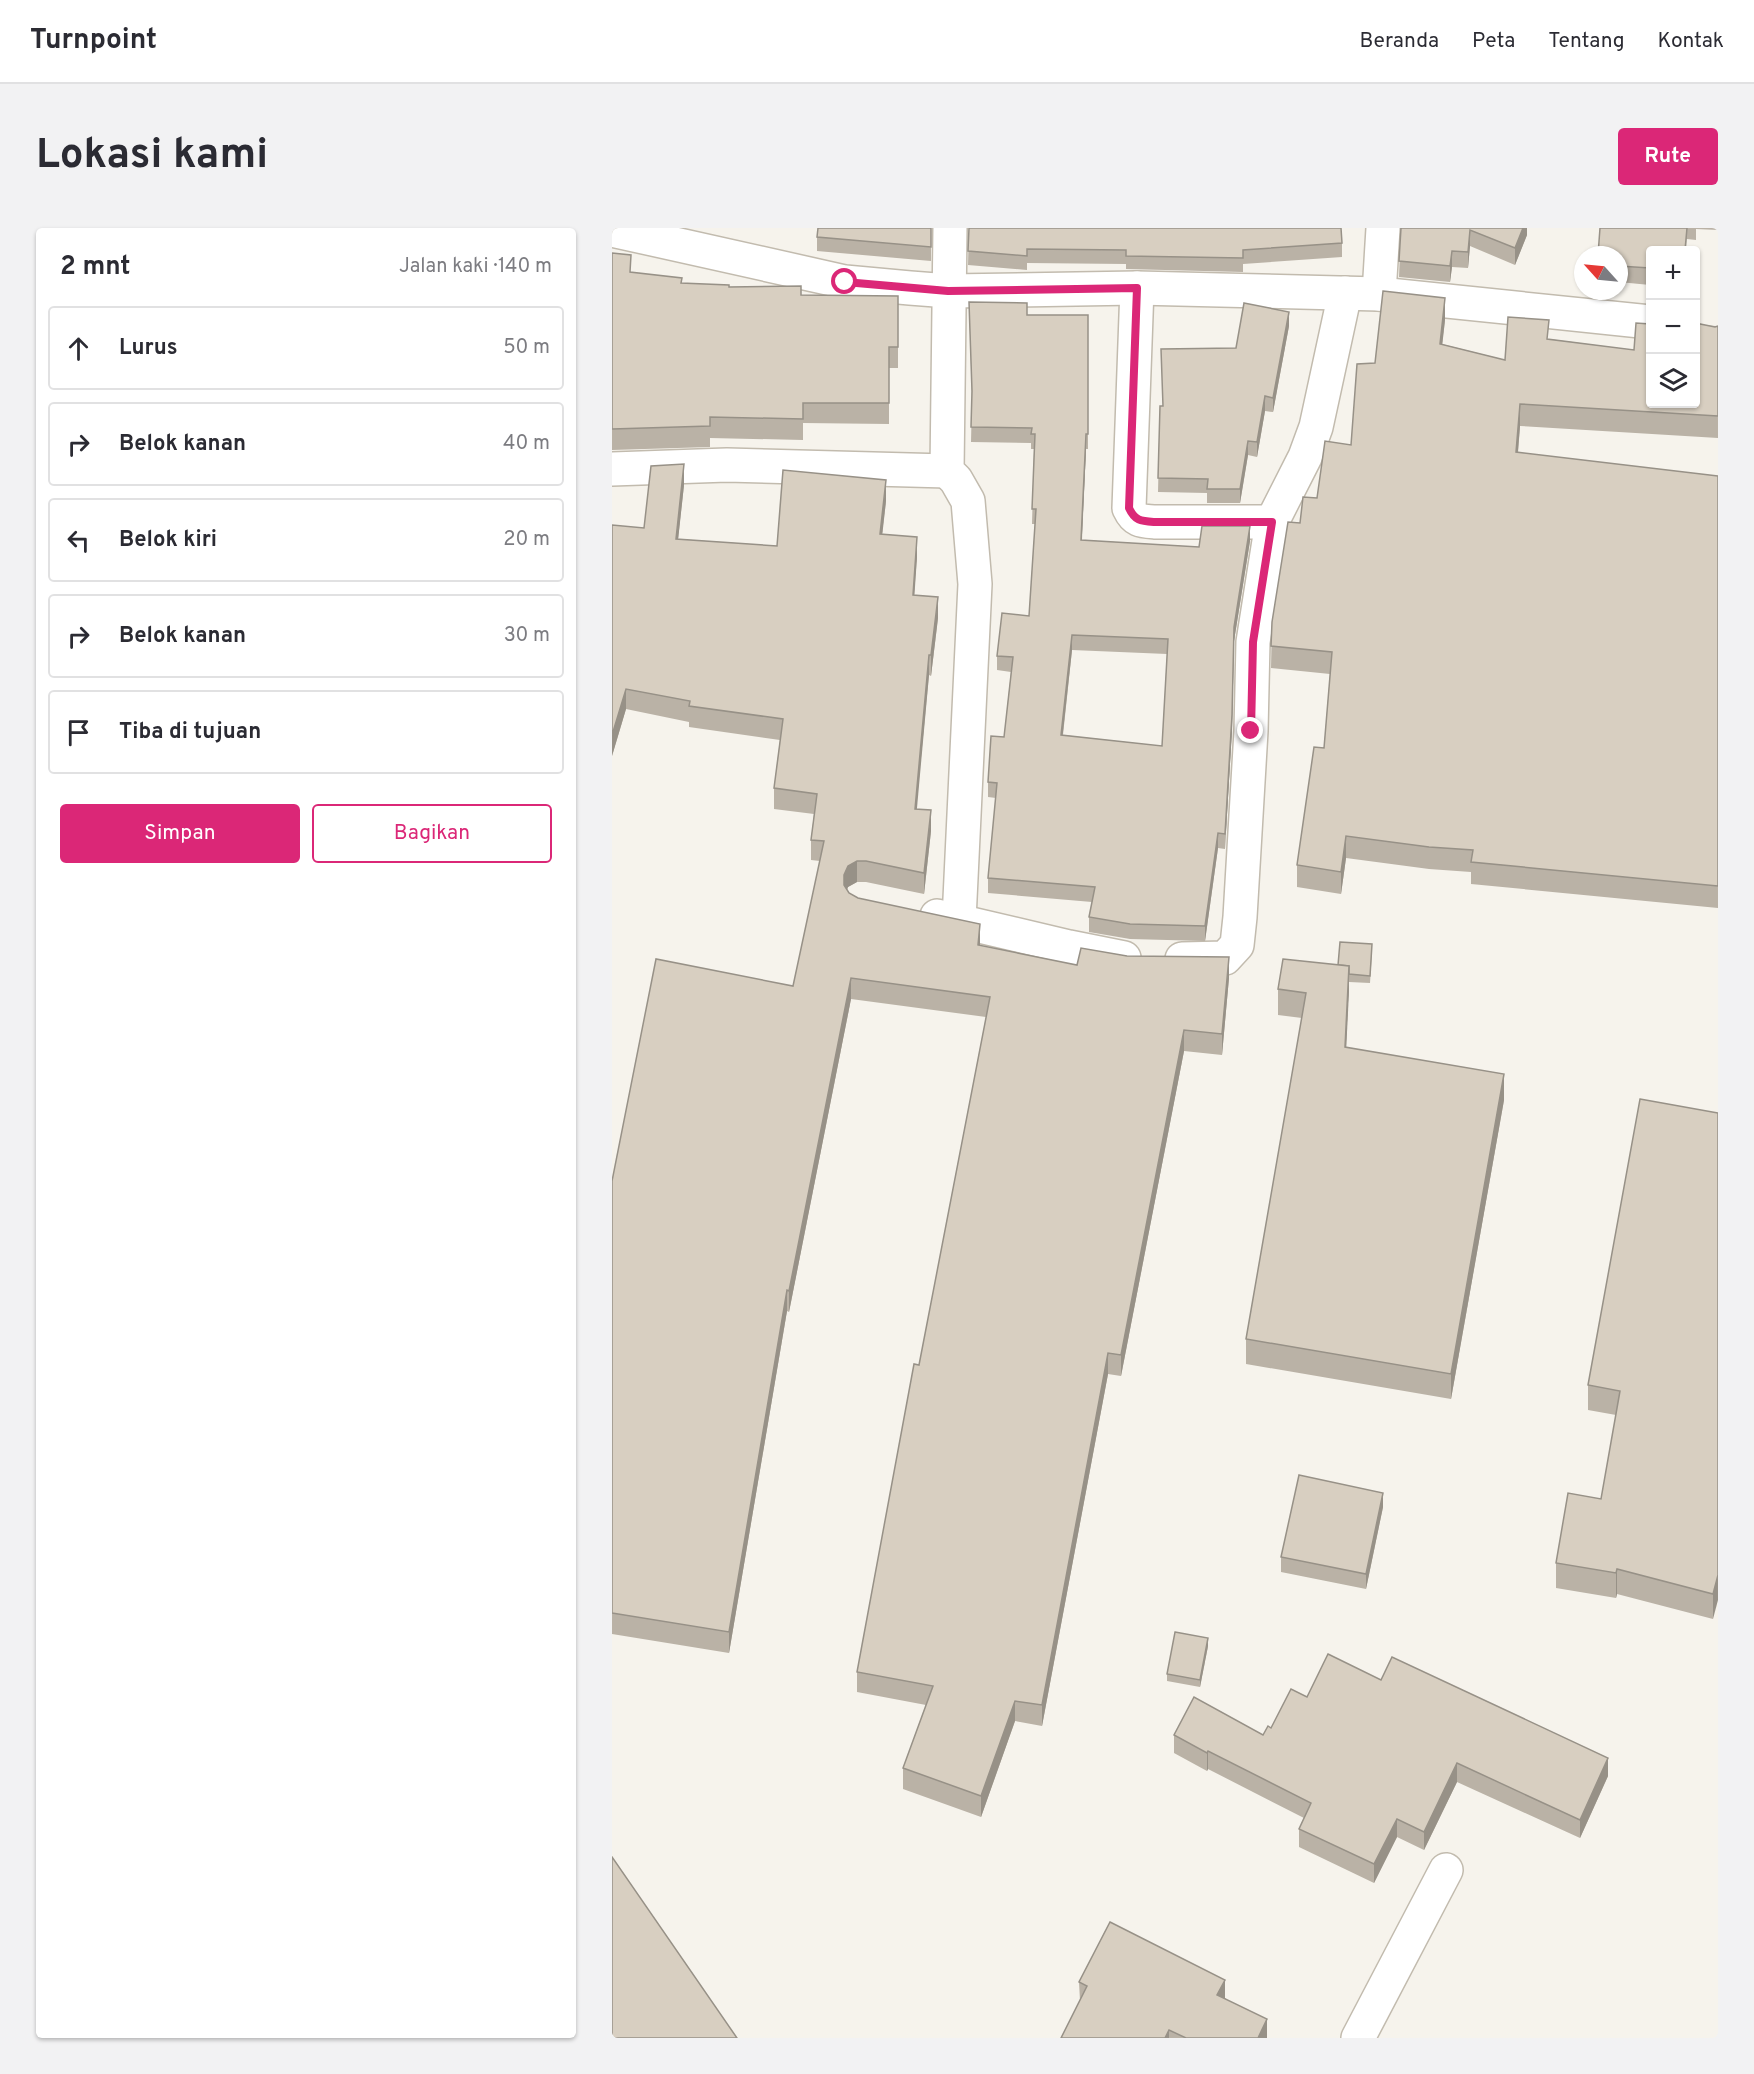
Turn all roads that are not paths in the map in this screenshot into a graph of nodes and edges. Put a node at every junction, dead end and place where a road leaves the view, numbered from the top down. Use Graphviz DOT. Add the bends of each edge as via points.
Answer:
graph roads {
  1 [pos="950,228"];
  2 [pos="1383,228"];
  3 [pos="612,230"];
  4 [pos="1137,288"];
  5 [pos="948,291"];
  6 [pos="1345,293"];
  7 [pos="1379,294"];
  8 [pos="1646,322"];
  9 [pos="612,468"];
  10 [pos="947,471"];
  11 [pos="1272,522"];
  12 [pos="905,909"];
  13 [pos="959,920"];
  14 [pos="1446,1870"];
  15 [pos="1358,2038"];
  1 -- 5 [label="street"];
  2 -- 7 [label="street"];
  3 -- 5 [label="street" via="845,282"];
  4 -- 5 [label="street"];
  4 -- 6 [label="street"];
  4 -- 11 [label="street" via="1129,508 1133,516 1155,522"];
  5 -- 10 [label="street"];
  6 -- 7 [label="street"];
  6 -- 11 [label="street" via="1316,427"];
  7 -- 8 [label="street"];
  9 -- 10 [label="street" via="727,465"];
  10 -- 13 [label="street" via="968,501 975,584"];
  11 -- 13 [label="street" via="1253,642 1237,945 1225,958 1128,958"];
  12 -- 13 [label="street"];
  14 -- 15 [label="street"];
}
